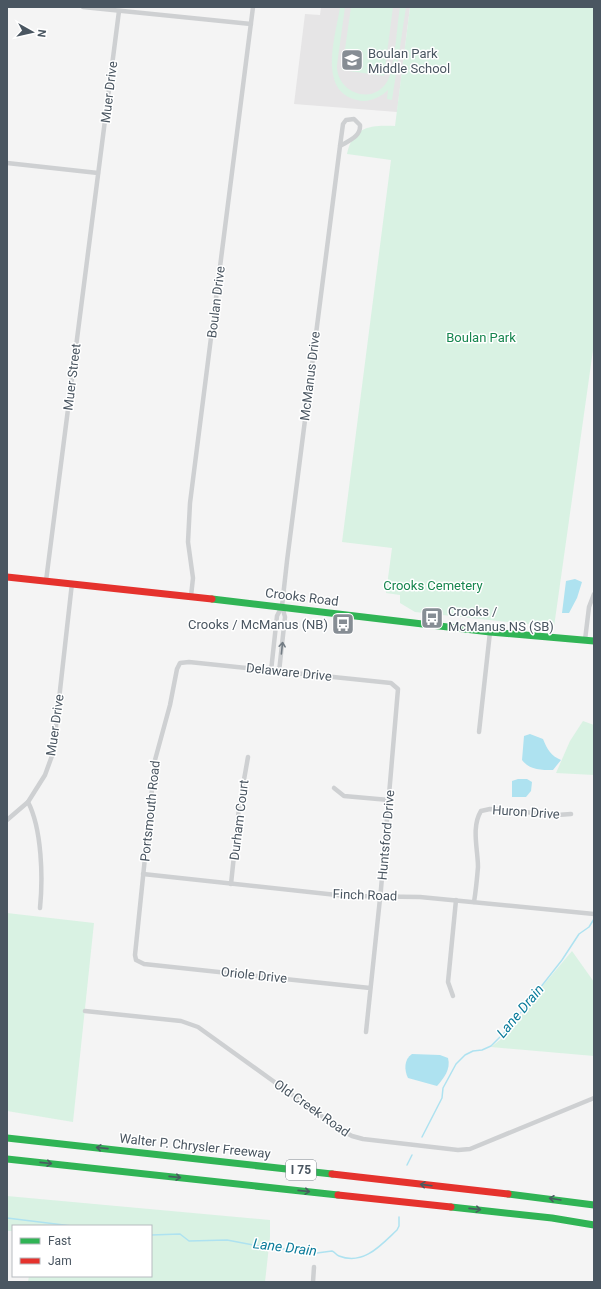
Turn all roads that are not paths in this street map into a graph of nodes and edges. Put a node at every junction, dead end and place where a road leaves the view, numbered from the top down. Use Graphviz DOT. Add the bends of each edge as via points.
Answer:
graph roads {
  1 [pos="83,7"];
  2 [pos="253,7"];
  3 [pos="119,11"];
  4 [pos="251,24"];
  5 [pos="340,146"];
  6 [pos="7,163"];
  7 [pos="98,173"];
  8 [pos="7,577"];
  9 [pos="46,581"];
  10 [pos="72,583"];
  11 [pos="594,594"];
  12 [pos="191,596"];
  13 [pos="282,606"];
  14 [pos="490,632"];
  15 [pos="585,640"];
  16 [pos="594,641"];
  17 [pos="180,663"];
  18 [pos="271,671"];
  19 [pos="279,672"];
  20 [pos="396,686"];
  21 [pos="479,732"];
  22 [pos="248,757"];
  23 [pos="334,788"];
  24 [pos="389,800"];
  25 [pos="28,802"];
  26 [pos="571,814"];
  27 [pos="7,820"];
  28 [pos="143,874"];
  29 [pos="231,884"];
  30 [pos="380,896"];
  31 [pos="456,900"];
  32 [pos="474,902"];
  33 [pos="40,908"];
  34 [pos="594,914"];
  35 [pos="138,961"];
  36 [pos="370,988"];
  37 [pos="453,996"];
  38 [pos="85,1011"];
  39 [pos="366,1032"];
  40 [pos="594,1098"];
  41 [pos="7,1138"];
  42 [pos="7,1159"];
  43 [pos="594,1205"];
  44 [pos="594,1225"];
  45 [pos="314,1267"];
  46 [pos="313,1282"];
  1 -- 3 [label="street"];
  2 -- 4 [label="street, Boulan Drive"];
  3 -- 4 [label="street"];
  3 -- 7 [label="street, Muer Drive"];
  4 -- 12 [label="street, Boulan Drive" via="190,503 188,542 193,578"];
  5 -- 5 [label="street, McManus Drive" via="359,132 360,125 354,119 346,120 343,124"];
  5 -- 13 [label="street, McManus Drive"];
  6 -- 7 [label="street"];
  7 -- 9 [label="street, Muer Street"];
  8 -- 9 [label="main road, Crooks Road"];
  9 -- 10 [label="main road, Crooks Road"];
  10 -- 12 [label="main road, Crooks Road"];
  10 -- 25 [label="street, Muer Drive" via="53,753 45,775"];
  11 -- 15 [label="street" via="589,608"];
  12 -- 13 [label="main road, Crooks Road"];
  13 -- 14 [label="main road, Crooks Road"];
  13 -- 18 [label="street" via="277,616"];
  19 -- 13 [label="street, one-way" via="285,617"];
  14 -- 15 [label="main road, Crooks Road"];
  14 -- 21 [label="street"];
  15 -- 16 [label="main road, Crooks Road"];
  17 -- 18 [label="street, Delaware Drive"];
  17 -- 28 [label="street, Portsmouth Road" via="155,760"];
  18 -- 19 [label="street, Delaware Drive"];
  19 -- 20 [label="street, Delaware Drive" via="391,683"];
  20 -- 24 [label="street, Huntsford Drive" via="399,694"];
  22 -- 29 [label="street, Durham Court" via="239,808"];
  23 -- 24 [label="street" via="344,796"];
  24 -- 30 [label="street, Huntsford Drive"];
  25 -- 27 [label="street, Muer Drive"];
  25 -- 33 [label="street" via="33,814 39,847"];
  26 -- 32 [label="street, Huron Drive" via="490,809 481,811 478,819 478,866"];
  28 -- 29 [label="street, Finch Road"];
  28 -- 35 [label="street, Portsmouth Road" via="135,955"];
  29 -- 30 [label="street, Finch Road" via="346,896"];
  30 -- 31 [label="street, Finch Road"];
  30 -- 36 [label="street, Huntsford Drive"];
  31 -- 32 [label="street, Finch Road"];
  31 -- 37 [label="street" via="448,982"];
  32 -- 34 [label="street, Finch Road"];
  35 -- 36 [label="street, Oriole Drive" via="144,964"];
  36 -- 39 [label="street, Huntsford Drive"];
  38 -- 40 [label="street, Old Creek Road" via="181,1021 198,1027 341,1130 363,1140 470,1150"];
  43 -- 41 [label="main road, Walter P. Chrysler Freeway / I 75, one-way"];
  42 -- 44 [label="main road, I 75, one-way" via="552,1218"];
  45 -- 46 [label="street"];
}
